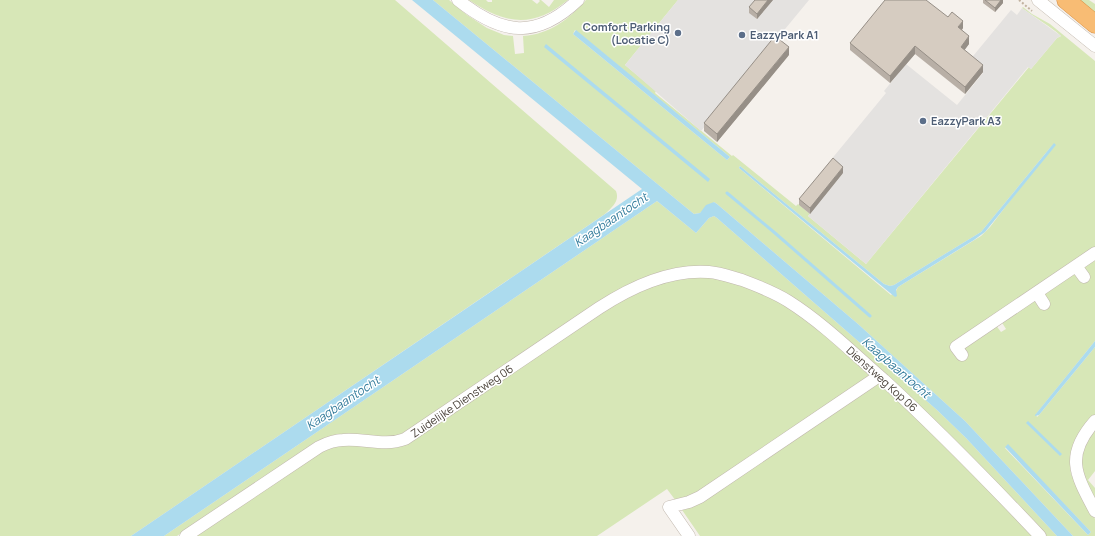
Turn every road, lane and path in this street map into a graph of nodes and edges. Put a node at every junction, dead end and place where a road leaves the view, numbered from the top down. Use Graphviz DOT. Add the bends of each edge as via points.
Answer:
graph roads {
  1 [pos="458,0"];
  2 [pos="578,0"];
  3 [pos="1019,0"];
  4 [pos="1038,0"];
  5 [pos="1066,0"];
  6 [pos="1023,4"];
  7 [pos="1095,24"];
  8 [pos="1095,46"];
  9 [pos="1095,253"];
  10 [pos="1076,266"];
  11 [pos="694,272"];
  12 [pos="1084,277"];
  13 [pos="1037,292"];
  14 [pos="1044,304"];
  15 [pos="962,355"];
  16 [pos="879,376"];
  17 [pos="1095,421"];
  18 [pos="1095,511"];
  19 [pos="186,536"];
  20 [pos="689,536"];
  21 [pos="1040,536"];
  1 -- 2 [label="street" via="489,21 518,28 535,27 553,20"];
  3 -- 6 [label="path"];
  4 -- 8 [label="street"];
  5 -- 7 [label="highway"];
  9 -- 10 [label="street"];
  10 -- 12 [label="street"];
  10 -- 13 [label="street"];
  11 -- 16 [label="street, Dienstweg Kop 06" via="726,275 781,297 811,317"];
  11 -- 19 [label="street, Zuidelijke Dienstweg 06" via="662,278 617,296 405,439 386,443 341,440 319,447"];
  13 -- 14 [label="street"];
  13 -- 15 [label="street" via="999,325 956,347"];
  16 -- 20 [label="street" via="700,497 669,507"];
  16 -- 21 [label="street, Dienstweg Kop 06" via="955,448"];
  17 -- 18 [label="street" via="1083,436 1077,453 1076,468"];
}
